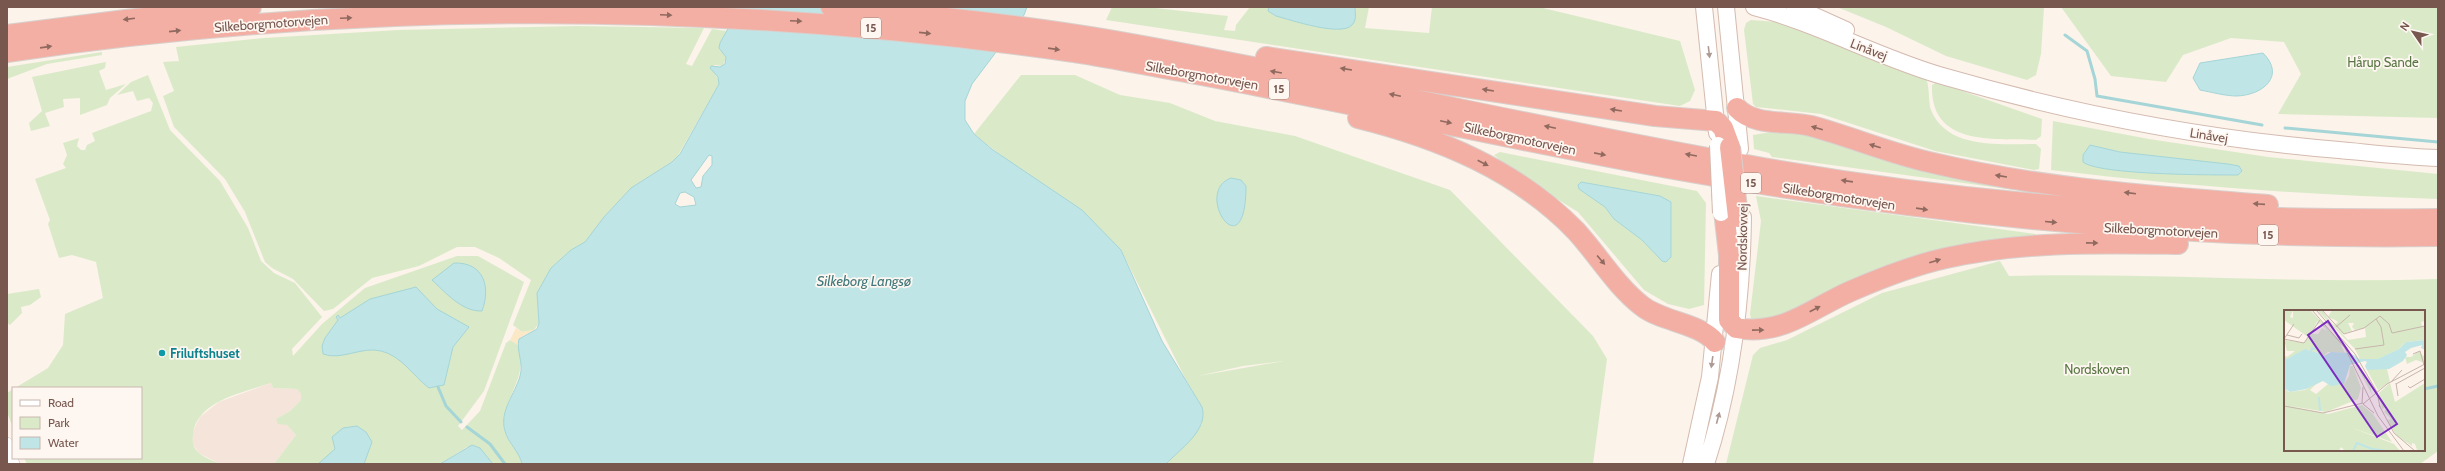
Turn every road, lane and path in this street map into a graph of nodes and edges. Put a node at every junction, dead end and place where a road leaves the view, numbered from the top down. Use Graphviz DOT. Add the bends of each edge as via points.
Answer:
graph roads {
  1 [pos="251,7"];
  2 [pos="831,7"];
  3 [pos="1704,7"];
  4 [pos="1713,7"];
  5 [pos="1726,7"];
  6 [pos="1754,7"];
  7 [pos="1779,7"];
  8 [pos="1795,7"];
  9 [pos="1835,25"];
  10 [pos="7,35"];
  11 [pos="1116,44"];
  12 [pos="7,52"];
  13 [pos="1151,66"];
  14 [pos="1985,86"];
  15 [pos="1737,108"];
  16 [pos="1785,122"];
  17 [pos="1727,138"];
  18 [pos="2438,158"];
  19 [pos="1720,179"];
  20 [pos="2438,214"];
  21 [pos="1732,215"];
  22 [pos="2438,219"];
  23 [pos="2438,236"];
  24 [pos="2438,240"];
  25 [pos="1742,260"];
  26 [pos="1727,324"];
  27 [pos="7,442"];
  28 [pos="12,458"];
  29 [pos="1691,464"];
  30 [pos="1706,464"];
  1 -- 10 [label="highway, Silkeborgmotorvejen, one-way"];
  2 -- 11 [label="highway, 15" via="979,22 1079,28"];
  3 -- 17 [label="main road, one-way"];
  4 -- 15 [label="main road" via="1725,68"];
  5 -- 15 [label="main road"];
  6 -- 14 [label="main road, Linåvej" via="1783,15 1947,78"];
  7 -- 9 [label="main road" via="1818,22"];
  8 -- 9 [label="main road, Linåvej"];
  9 -- 14 [label="main road, Linåvej"];
  12 -- 11 [label="highway, Silkeborgmotorvejen / 15, one-way" via="186,30 422,14 627,13 803,22"];
  11 -- 13 [label="highway, Silkeborgmotorvejen / 15"];
  17 -- 11 [label="highway, one-way" via="1655,116"];
  22 -- 11 [label="highway, Silkeborgmotorvejen / 15, one-way" via="2190,215 2014,202 1891,187 1673,152 1355,86"];
  13 -- 23 [label="highway, Silkeborgmotorvejen / 15, one-way" via="1671,168 1919,208 2098,226 2188,232 2285,236"];
  13 -- 26 [label="highway, one-way" via="1387,125 1437,141 1484,163 1537,198 1575,231 1642,306 1668,320"];
  14 -- 18 [label="main road, Linåvej" via="2113,118 2251,141"];
  15 -- 16 [label="highway" via="1751,117"];
  15 -- 17 [label="main road"];
  16 -- 17 [label="highway"];
  20 -- 16 [label="highway, one-way" via="2183,198 2022,180 1933,164 1809,126"];
  17 -- 19 [label="main road, bridge"];
  17 -- 21 [label="highway, bridge"];
  19 -- 21 [label="highway, bridge"];
  21 -- 25 [label="highway"];
  21 -- 26 [label="highway" via="1728,255"];
  26 -- 24 [label="highway, one-way" via="1756,331 1780,327 1850,292 1898,273 1944,259 2024,246 2073,242 2325,246"];
  25 -- 26 [label="main road, Nordskovvej"];
  26 -- 29 [label="main road, Nordskovvej, one-way" via="1707,391"];
  30 -- 26 [label="main road, Nordskovvej, one-way" via="1721,407"];
  27 -- 28 [label="street"];
}
